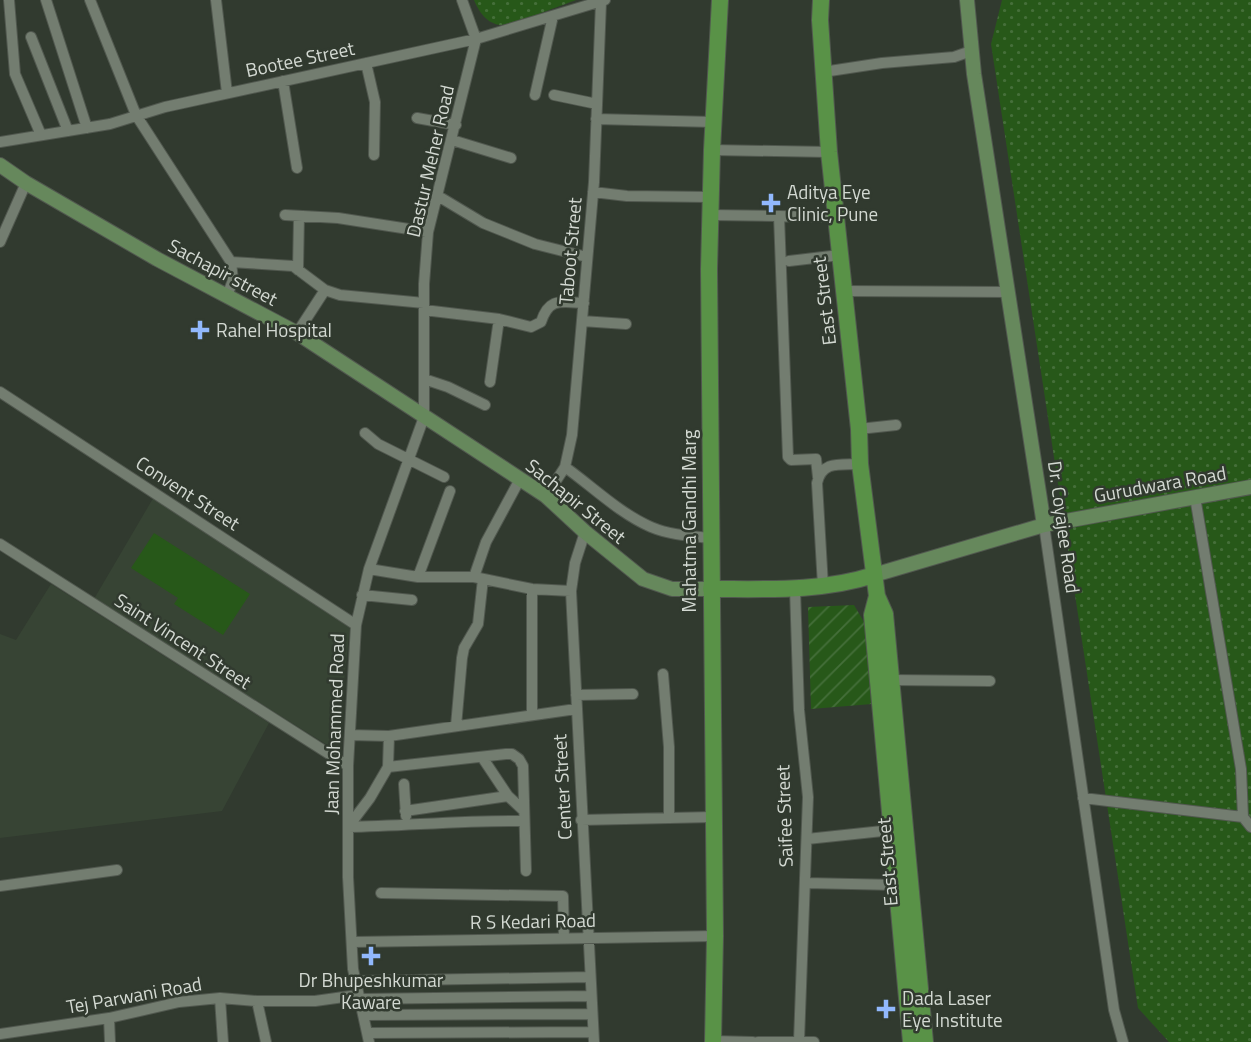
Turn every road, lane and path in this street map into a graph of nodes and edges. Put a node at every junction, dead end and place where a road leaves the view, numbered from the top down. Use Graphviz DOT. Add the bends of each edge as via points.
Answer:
graph roads {
  1 [pos="9,0"];
  2 [pos="46,0"];
  3 [pos="90,0"];
  4 [pos="216,0"];
  5 [pos="462,0"];
  6 [pos="720,0"];
  7 [pos="821,0"];
  8 [pos="967,0"];
  9 [pos="975,0"];
  10 [pos="603,1"];
  11 [pos="553,16"];
  12 [pos="969,17"];
  13 [pos="31,37"];
  14 [pos="477,39"];
  15 [pos="971,51"];
  16 [pos="366,63"];
  17 [pos="823,72"];
  18 [pos="283,81"];
  19 [pos="227,93"];
  20 [pos="535,95"];
  21 [pos="554,96"];
  22 [pos="597,104"];
  23 [pos="136,116"];
  24 [pos="417,118"];
  25 [pos="596,119"];
  26 [pos="713,122"];
  27 [pos="456,125"];
  28 [pos="87,128"];
  29 [pos="68,131"];
  30 [pos="41,135"];
  31 [pos="453,140"];
  32 [pos="0,142"];
  33 [pos="712,149"];
  34 [pos="829,152"];
  35 [pos="374,155"];
  36 [pos="511,158"];
  37 [pos="0,165"];
  38 [pos="296,168"];
  39 [pos="26,183"];
  40 [pos="593,192"];
  41 [pos="438,196"];
  42 [pos="710,197"];
  43 [pos="285,215"];
  44 [pos="709,215"];
  45 [pos="299,216"];
  46 [pos="779,216"];
  47 [pos="835,217"];
  48 [pos="428,232"];
  49 [pos="0,242"];
  50 [pos="840,255"];
  51 [pos="587,257"];
  52 [pos="789,261"];
  53 [pos="231,262"];
  54 [pos="298,270"];
  55 [pos="325,290"];
  56 [pos="845,291"];
  57 [pos="1009,292"];
  58 [pos="227,296"];
  59 [pos="584,303"];
  60 [pos="424,307"];
  61 [pos="499,319"];
  62 [pos="582,321"];
  63 [pos="626,324"];
  64 [pos="297,333"];
  65 [pos="424,379"];
  66 [pos="490,382"];
  67 [pos="0,392"];
  68 [pos="485,405"];
  69 [pos="424,417"];
  70 [pos="896,425"];
  71 [pos="859,429"];
  72 [pos="365,433"];
  73 [pos="410,458"];
  74 [pos="860,464"];
  75 [pos="565,467"];
  76 [pos="444,477"];
  77 [pos="818,477"];
  78 [pos="520,479"];
  79 [pos="1251,487"];
  80 [pos="450,491"];
  81 [pos="546,496"];
  82 [pos="1195,497"];
  83 [pos="1044,525"];
  84 [pos="585,532"];
  85 [pos="710,538"];
  86 [pos="0,544"];
  87 [pos="369,569"];
  88 [pos="874,575"];
  89 [pos="418,577"];
  90 [pos="479,578"];
  91 [pos="823,586"];
  92 [pos="532,589"];
  93 [pos="711,589"];
  94 [pos="794,589"];
  95 [pos="571,591"];
  96 [pos="362,595"];
  97 [pos="877,596"];
  98 [pos="412,600"];
  99 [pos="356,625"];
  100 [pos="663,674"];
  101 [pos="891,680"];
  102 [pos="990,681"];
  103 [pos="633,694"];
  104 [pos="576,695"];
  105 [pos="576,709"];
  106 [pos="532,714"];
  107 [pos="456,726"];
  108 [pos="350,735"];
  109 [pos="390,736"];
  110 [pos="482,757"];
  111 [pos="348,766"];
  112 [pos="388,767"];
  113 [pos="404,784"];
  114 [pos="508,796"];
  115 [pos="1083,798"];
  116 [pos="405,811"];
  117 [pos="523,815"];
  118 [pos="669,817"];
  119 [pos="713,817"];
  120 [pos="1242,817"];
  121 [pos="581,820"];
  122 [pos="407,826"];
  123 [pos="348,827"];
  124 [pos="1251,827"];
  125 [pos="892,830"];
  126 [pos="807,839"];
  127 [pos="117,870"];
  128 [pos="526,871"];
  129 [pos="806,883"];
  130 [pos="897,885"];
  131 [pos="0,886"];
  132 [pos="381,893"];
  133 [pos="715,936"];
  134 [pos="564,937"];
  135 [pos="588,937"];
  136 [pos="353,943"];
  137 [pos="590,977"];
  138 [pos="355,981"];
  139 [pos="591,996"];
  140 [pos="358,997"];
  141 [pos="220,998"];
  142 [pos="257,1001"];
  143 [pos="592,1014"];
  144 [pos="363,1015"];
  145 [pos="109,1018"];
  146 [pos="0,1034"];
  147 [pos="368,1037"];
  148 [pos="594,1037"];
  149 [pos="713,1041"];
  150 [pos="799,1041"];
  151 [pos="110,1042"];
  152 [pos="223,1042"];
  153 [pos="266,1042"];
  154 [pos="755,1042"];
  155 [pos="814,1042"];
  156 [pos="911,1042"];
  157 [pos="925,1042"];
  158 [pos="1123,1042"];
  1 -- 30 [label="street" via="15,74"];
  2 -- 28 [label="street"];
  3 -- 23 [label="street"];
  4 -- 19 [label="street"];
  5 -- 14 [label="street"];
  6 -- 26 [label="main road, Mahatma Gandhi Marg"];
  7 -- 17 [label="main road, East Street"];
  8 -- 12 [label="street, Dr. Coyajee Road"];
  9 -- 12 [label="street"];
  10 -- 11 [label="street, Bootee Street"];
  10 -- 22 [label="street, Taboot Street"];
  11 -- 14 [label="street, Bootee Street"];
  11 -- 20 [label="street"];
  12 -- 15 [label="street, Dr. Coyajee Road"];
  13 -- 29 [label="street"];
  14 -- 16 [label="street, Bootee Street"];
  14 -- 27 [label="street, Dastur Meher Road"];
  15 -- 17 [label="street" via="954,57"];
  15 -- 57 [label="street, Dr. Coyajee Road"];
  16 -- 18 [label="street, Bootee Street"];
  16 -- 35 [label="street" via="375,102"];
  17 -- 34 [label="main road, East Street"];
  18 -- 19 [label="street, Bootee Street"];
  18 -- 38 [label="street"];
  19 -- 23 [label="street, Bootee Street"];
  21 -- 22 [label="street"];
  22 -- 25 [label="street, Taboot Street"];
  23 -- 28 [label="street, Bootee Street"];
  23 -- 53 [label="street"];
  24 -- 27 [label="street"];
  25 -- 26 [label="street"];
  25 -- 40 [label="street, Taboot Street"];
  26 -- 33 [label="main road, Mahatma Gandhi Marg"];
  27 -- 31 [label="street, Dastur Meher Road"];
  28 -- 29 [label="street, Bootee Street"];
  29 -- 30 [label="street, Bootee Street"];
  30 -- 32 [label="street, Bootee Street"];
  31 -- 36 [label="street"];
  31 -- 41 [label="street, Dastur Meher Road"];
  33 -- 34 [label="street"];
  33 -- 42 [label="main road, Mahatma Gandhi Marg"];
  34 -- 47 [label="main road, East Street"];
  37 -- 39 [label="street, Sachapir street"];
  39 -- 49 [label="street"];
  39 -- 58 [label="street, Sachapir street"];
  40 -- 42 [label="street"];
  40 -- 51 [label="street, Taboot Street"];
  41 -- 48 [label="street, Dastur Meher Road"];
  41 -- 51 [label="street" via="483,223 535,244"];
  42 -- 44 [label="main road, Mahatma Gandhi Marg"];
  43 -- 45 [label="street"];
  44 -- 46 [label="street"];
  44 -- 85 [label="main road, Mahatma Gandhi Marg"];
  45 -- 48 [label="street"];
  45 -- 54 [label="street"];
  46 -- 47 [label="street"];
  46 -- 77 [label="street" via="787,454 791,460 816,459"];
  47 -- 50 [label="main road, East Street"];
  48 -- 60 [label="street, Dastur Meher Road"];
  50 -- 52 [label="street"];
  50 -- 56 [label="main road, East Street"];
  51 -- 59 [label="street, Taboot Street"];
  53 -- 54 [label="street"];
  53 -- 58 [label="street" via="233,281"];
  54 -- 55 [label="street"];
  55 -- 60 [label="street"];
  55 -- 64 [label="street"];
  56 -- 57 [label="street"];
  56 -- 71 [label="main road, East Street"];
  57 -- 83 [label="street, Dr. Coyajee Road"];
  58 -- 64 [label="street, Sachapir street"];
  59 -- 61 [label="street" via="551,304 538,326"];
  59 -- 62 [label="street, Taboot Street"];
  60 -- 61 [label="street"];
  60 -- 65 [label="street, Dastur Meher Road"];
  61 -- 66 [label="street"];
  62 -- 63 [label="street"];
  62 -- 75 [label="street, Taboot Street"];
  64 -- 69 [label="street, Sachapir street"];
  65 -- 68 [label="street"];
  65 -- 69 [label="street, Dastur Meher Road"];
  67 -- 99 [label="street, Convent Street"];
  69 -- 73 [label="street, Jaan Mohammed Road"];
  69 -- 78 [label="street, Sachapir Street"];
  70 -- 71 [label="street"];
  71 -- 74 [label="main road, East Street"];
  72 -- 73 [label="street"];
  73 -- 76 [label="street"];
  73 -- 87 [label="street, Jaan Mohammed Road"];
  74 -- 77 [label="street" via="827,466"];
  74 -- 88 [label="main road, East Street"];
  75 -- 81 [label="street, Taboot Street"];
  75 -- 85 [label="street" via="650,526"];
  77 -- 91 [label="street"];
  78 -- 81 [label="street, Sachapir Street"];
  78 -- 90 [label="street, Sachapir Street" via="486,542"];
  79 -- 82 [label="street, Gurudwara Road"];
  80 -- 89 [label="street"];
  81 -- 84 [label="street, Sachapir Street"];
  82 -- 83 [label="street, Gurudwara Road"];
  82 -- 120 [label="street" via="1241,769"];
  83 -- 88 [label="street, Gurudwara Road"];
  83 -- 115 [label="street, Dr. Coyajee Road"];
  84 -- 93 [label="street, Sachapir Street" via="643,579 672,589"];
  84 -- 95 [label="street, Center Street"];
  85 -- 93 [label="main road, Mahatma Gandhi Marg"];
  86 -- 111 [label="street, Saint Vincent Street"];
  87 -- 89 [label="street"];
  87 -- 96 [label="street, Jaan Mohammed Road"];
  88 -- 91 [label="main road"];
  88 -- 97 [label="main road, East Street"];
  89 -- 90 [label="street"];
  90 -- 92 [label="street"];
  90 -- 107 [label="street, Sachapir Street" via="478,624 461,658"];
  91 -- 94 [label="main road"];
  92 -- 95 [label="street"];
  92 -- 106 [label="street"];
  93 -- 94 [label="main road"];
  93 -- 119 [label="main road, Mahatma Gandhi Marg"];
  94 -- 126 [label="street, Saifee Street"];
  95 -- 104 [label="street, Center Street"];
  96 -- 98 [label="street"];
  96 -- 99 [label="street, Jaan Mohammed Road"];
  97 -- 101 [label="main road, East Street" via="885,614"];
  97 -- 125 [label="main road, East Street" via="872,615"];
  99 -- 108 [label="street, Jaan Mohammed Road"];
  100 -- 118 [label="street"];
  101 -- 102 [label="street"];
  101 -- 157 [label="main road, East Street"];
  103 -- 104 [label="street"];
  104 -- 105 [label="street, Center Street"];
  105 -- 106 [label="street"];
  105 -- 121 [label="street, Center Street"];
  106 -- 107 [label="street"];
  107 -- 109 [label="street"];
  108 -- 109 [label="street"];
  108 -- 111 [label="street, Jaan Mohammed Road"];
  109 -- 112 [label="street"];
  110 -- 112 [label="street"];
  110 -- 114 [label="street"];
  110 -- 117 [label="street" via="512,754 519,759"];
  111 -- 123 [label="street, Jaan Mohammed Road"];
  112 -- 123 [label="street"];
  113 -- 116 [label="street"];
  114 -- 116 [label="street"];
  114 -- 117 [label="street"];
  115 -- 120 [label="street"];
  115 -- 158 [label="street, Dr. Coyajee Road" via="1114,1010"];
  116 -- 122 [label="street"];
  117 -- 122 [label="street"];
  117 -- 128 [label="street"];
  118 -- 119 [label="street"];
  118 -- 121 [label="street"];
  119 -- 133 [label="main road, Mahatma Gandhi Marg"];
  120 -- 124 [label="street"];
  121 -- 135 [label="street, Center Street"];
  122 -- 123 [label="street"];
  123 -- 136 [label="street, Jaan Mohammed Road"];
  125 -- 126 [label="street"];
  125 -- 130 [label="main road, East Street"];
  126 -- 129 [label="street, Saifee Street"];
  127 -- 131 [label="street"];
  129 -- 130 [label="street"];
  129 -- 150 [label="street, Saifee Street"];
  130 -- 156 [label="main road, East Street"];
  132 -- 134 [label="street" via="563,896"];
  133 -- 135 [label="street, R S Kedari Road"];
  133 -- 149 [label="main road, Mahatma Gandhi Marg"];
  134 -- 135 [label="street, R S Kedari Road"];
  134 -- 136 [label="street, R S Kedari Road"];
  135 -- 137 [label="street, Center Street"];
  136 -- 138 [label="street, Jaan Mohammed Road"];
  137 -- 138 [label="street"];
  137 -- 139 [label="street, Center Street"];
  138 -- 140 [label="street, Jaan Mohammed Road"];
  139 -- 140 [label="street, Tej Parwani Road"];
  139 -- 143 [label="street, Center Street"];
  140 -- 142 [label="street, Tej Parwani Road"];
  140 -- 144 [label="street, Jaan Mohammed Road"];
  141 -- 142 [label="street, Tej Parwani Road"];
  141 -- 145 [label="street, Tej Parwani Road"];
  141 -- 152 [label="street"];
  142 -- 153 [label="street"];
  143 -- 144 [label="street"];
  143 -- 148 [label="street, Center Street"];
  144 -- 147 [label="street, Jaan Mohammed Road"];
  145 -- 146 [label="street, Tej Parwani Road"];
  145 -- 151 [label="street"];
  147 -- 148 [label="street"];
  149 -- 154 [label="street"];
  150 -- 154 [label="street"];
  150 -- 155 [label="street"];
}
